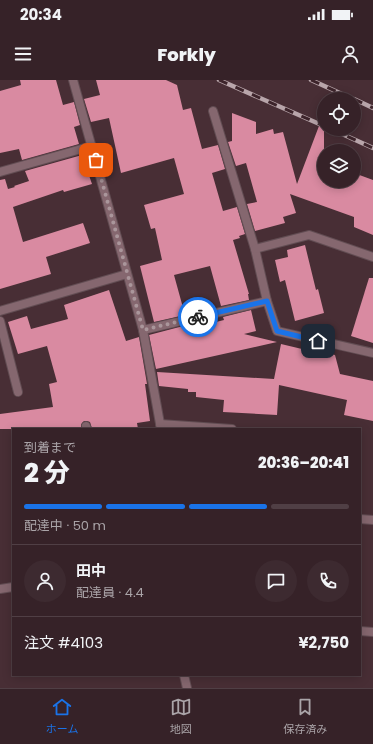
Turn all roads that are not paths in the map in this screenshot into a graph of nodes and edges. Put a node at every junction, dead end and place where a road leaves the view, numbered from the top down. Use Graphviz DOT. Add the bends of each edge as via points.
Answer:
graph roads {
  1 [pos="73,80"];
  2 [pos="213,111"];
  3 [pos="92,146"];
  4 [pos="0,172"];
  5 [pos="255,249"];
  6 [pos="373,257"];
  7 [pos="127,274"];
  8 [pos="267,301"];
  9 [pos="0,311"];
  10 [pos="0,321"];
  11 [pos="143,330"];
  12 [pos="373,353"];
  13 [pos="18,392"];
  14 [pos="160,426"];
  15 [pos="208,428"];
  16 [pos="361,519"];
  17 [pos="373,520"];
  18 [pos="12,587"];
  19 [pos="0,590"];
  20 [pos="361,631"];
  21 [pos="373,632"];
  22 [pos="184,676"];
  23 [pos="187,688"];
  1 -- 3 [label="street"];
  2 -- 5 [label="street"];
  3 -- 4 [label="street"];
  3 -- 7 [label="street"];
  5 -- 6 [label="street" via="309,235"];
  5 -- 8 [label="street"];
  7 -- 9 [label="street"];
  7 -- 11 [label="street"];
  8 -- 11 [label="street"];
  8 -- 12 [label="street" via="277,331"];
  10 -- 13 [label="street"];
  11 -- 14 [label="street"];
  14 -- 15 [label="street"];
  16 -- 17 [label="street"];
  18 -- 19 [label="street"];
  20 -- 21 [label="street"];
  22 -- 23 [label="street"];
}
